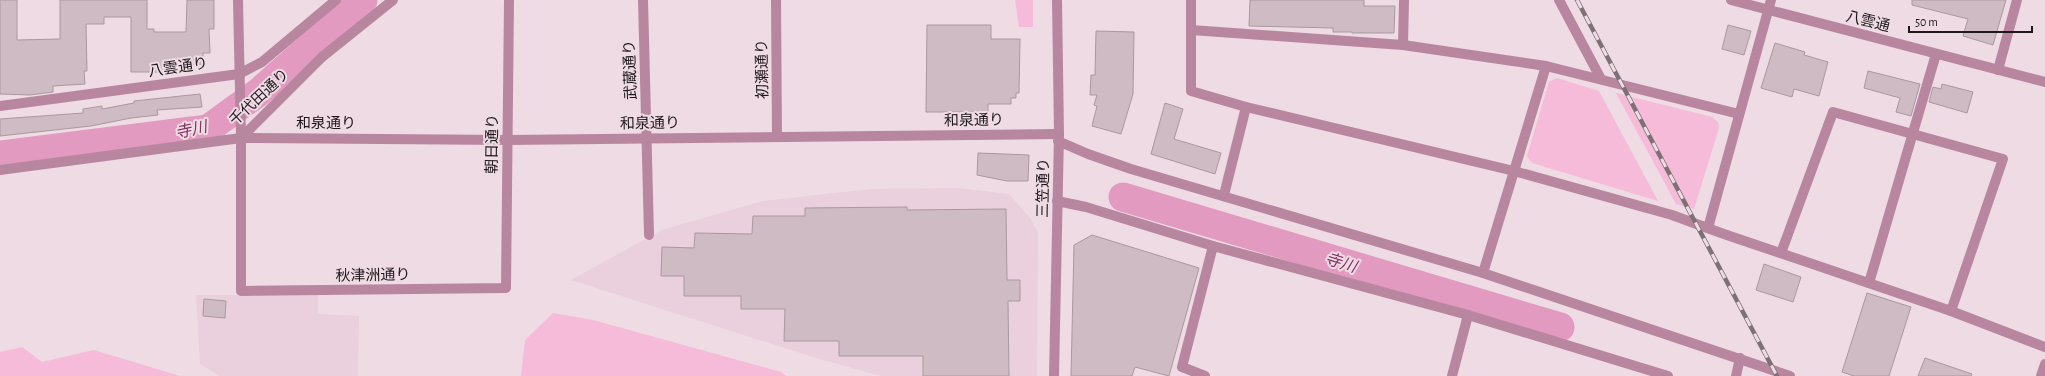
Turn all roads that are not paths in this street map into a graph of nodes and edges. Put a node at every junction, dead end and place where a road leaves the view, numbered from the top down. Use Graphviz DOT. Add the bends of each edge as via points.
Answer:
graph roads {
  1 [pos="238,0"];
  2 [pos="336,0"];
  3 [pos="393,0"];
  4 [pos="509,0"];
  5 [pos="643,0"];
  6 [pos="776,0"];
  7 [pos="1057,0"];
  8 [pos="1191,0"];
  9 [pos="1404,0"];
  10 [pos="1558,0"];
  11 [pos="1731,0"];
  12 [pos="2016,0"];
  13 [pos="1770,5"];
  14 [pos="1191,30"];
  15 [pos="1403,45"];
  16 [pos="1936,54"];
  17 [pos="1546,66"];
  18 [pos="1998,70"];
  19 [pos="240,74"];
  20 [pos="1601,79"];
  21 [pos="2045,82"];
  22 [pos="0,106"];
  23 [pos="1246,108"];
  24 [pos="1739,114"];
  25 [pos="1913,134"];
  26 [pos="777,137"];
  27 [pos="1058,137"];
  28 [pos="241,138"];
  29 [pos="647,138"];
  30 [pos="508,140"];
  31 [pos="0,170"];
  32 [pos="1514,171"];
  33 [pos="1224,195"];
  34 [pos="1057,201"];
  35 [pos="1708,228"];
  36 [pos="649,235"];
  37 [pos="1213,246"];
  38 [pos="1781,253"];
  39 [pos="1483,273"];
  40 [pos="1869,283"];
  41 [pos="506,288"];
  42 [pos="1951,311"];
  43 [pos="1468,315"];
  44 [pos="2045,347"];
  45 [pos="1740,358"];
  46 [pos="2045,364"];
  47 [pos="1054,376"];
  48 [pos="1205,376"];
  49 [pos="1452,376"];
  50 [pos="1668,376"];
  51 [pos="1736,376"];
  52 [pos="1790,376"];
  53 [pos="2041,376"];
  1 -- 19 [label="street"];
  2 -- 19 [label="street, 八雲通り" via="262,62"];
  3 -- 28 [label="street, 千代田通り" via="322,57"];
  4 -- 30 [label="street, 朝日通り"];
  5 -- 29 [label="street, 武蔵通り"];
  6 -- 26 [label="street, 初瀬通り"];
  7 -- 27 [label="street, 三笠通り"];
  8 -- 14 [label="street"];
  9 -- 15 [label="street"];
  10 -- 20 [label="street"];
  11 -- 13 [label="street, 八雲通"];
  12 -- 18 [label="street"];
  13 -- 16 [label="street, 八雲通"];
  13 -- 24 [label="street"];
  14 -- 15 [label="street"];
  14 -- 23 [label="street" via="1191,91"];
  15 -- 17 [label="street"];
  16 -- 18 [label="street, 八雲通"];
  16 -- 25 [label="street"];
  17 -- 20 [label="street"];
  17 -- 32 [label="street"];
  18 -- 21 [label="street, 八雲通"];
  19 -- 22 [label="street, 八雲通り"];
  19 -- 28 [label="street"];
  20 -- 24 [label="street"];
  23 -- 32 [label="street"];
  23 -- 33 [label="street"];
  24 -- 35 [label="street"];
  25 -- 38 [label="street" via="1833,112"];
  25 -- 40 [label="street"];
  25 -- 42 [label="street" via="2003,159"];
  26 -- 27 [label="street, 和泉通り"];
  26 -- 29 [label="street, 和泉通り"];
  27 -- 33 [label="street" via="1088,154"];
  27 -- 34 [label="street, 三笠通り"];
  28 -- 30 [label="street, 和泉通り"];
  28 -- 31 [label="street, 千代田通り"];
  28 -- 41 [label="street, 秋津洲通り" via="241,291"];
  29 -- 30 [label="street, 和泉通り"];
  29 -- 36 [label="street, 武蔵通り"];
  30 -- 41 [label="street, 朝日通り"];
  32 -- 35 [label="street" via="1672,215"];
  32 -- 39 [label="street"];
  33 -- 39 [label="street"];
  34 -- 37 [label="street" via="1086,207"];
  34 -- 47 [label="street, 三笠通り"];
  35 -- 38 [label="street"];
  37 -- 43 [label="street"];
  37 -- 48 [label="street" via="1182,367"];
  38 -- 40 [label="street"];
  39 -- 45 [label="street"];
  40 -- 42 [label="street"];
  42 -- 44 [label="street"];
  43 -- 49 [label="street"];
  43 -- 50 [label="street"];
  45 -- 51 [label="street"];
  45 -- 52 [label="street"];
  46 -- 53 [label="street"];
}
